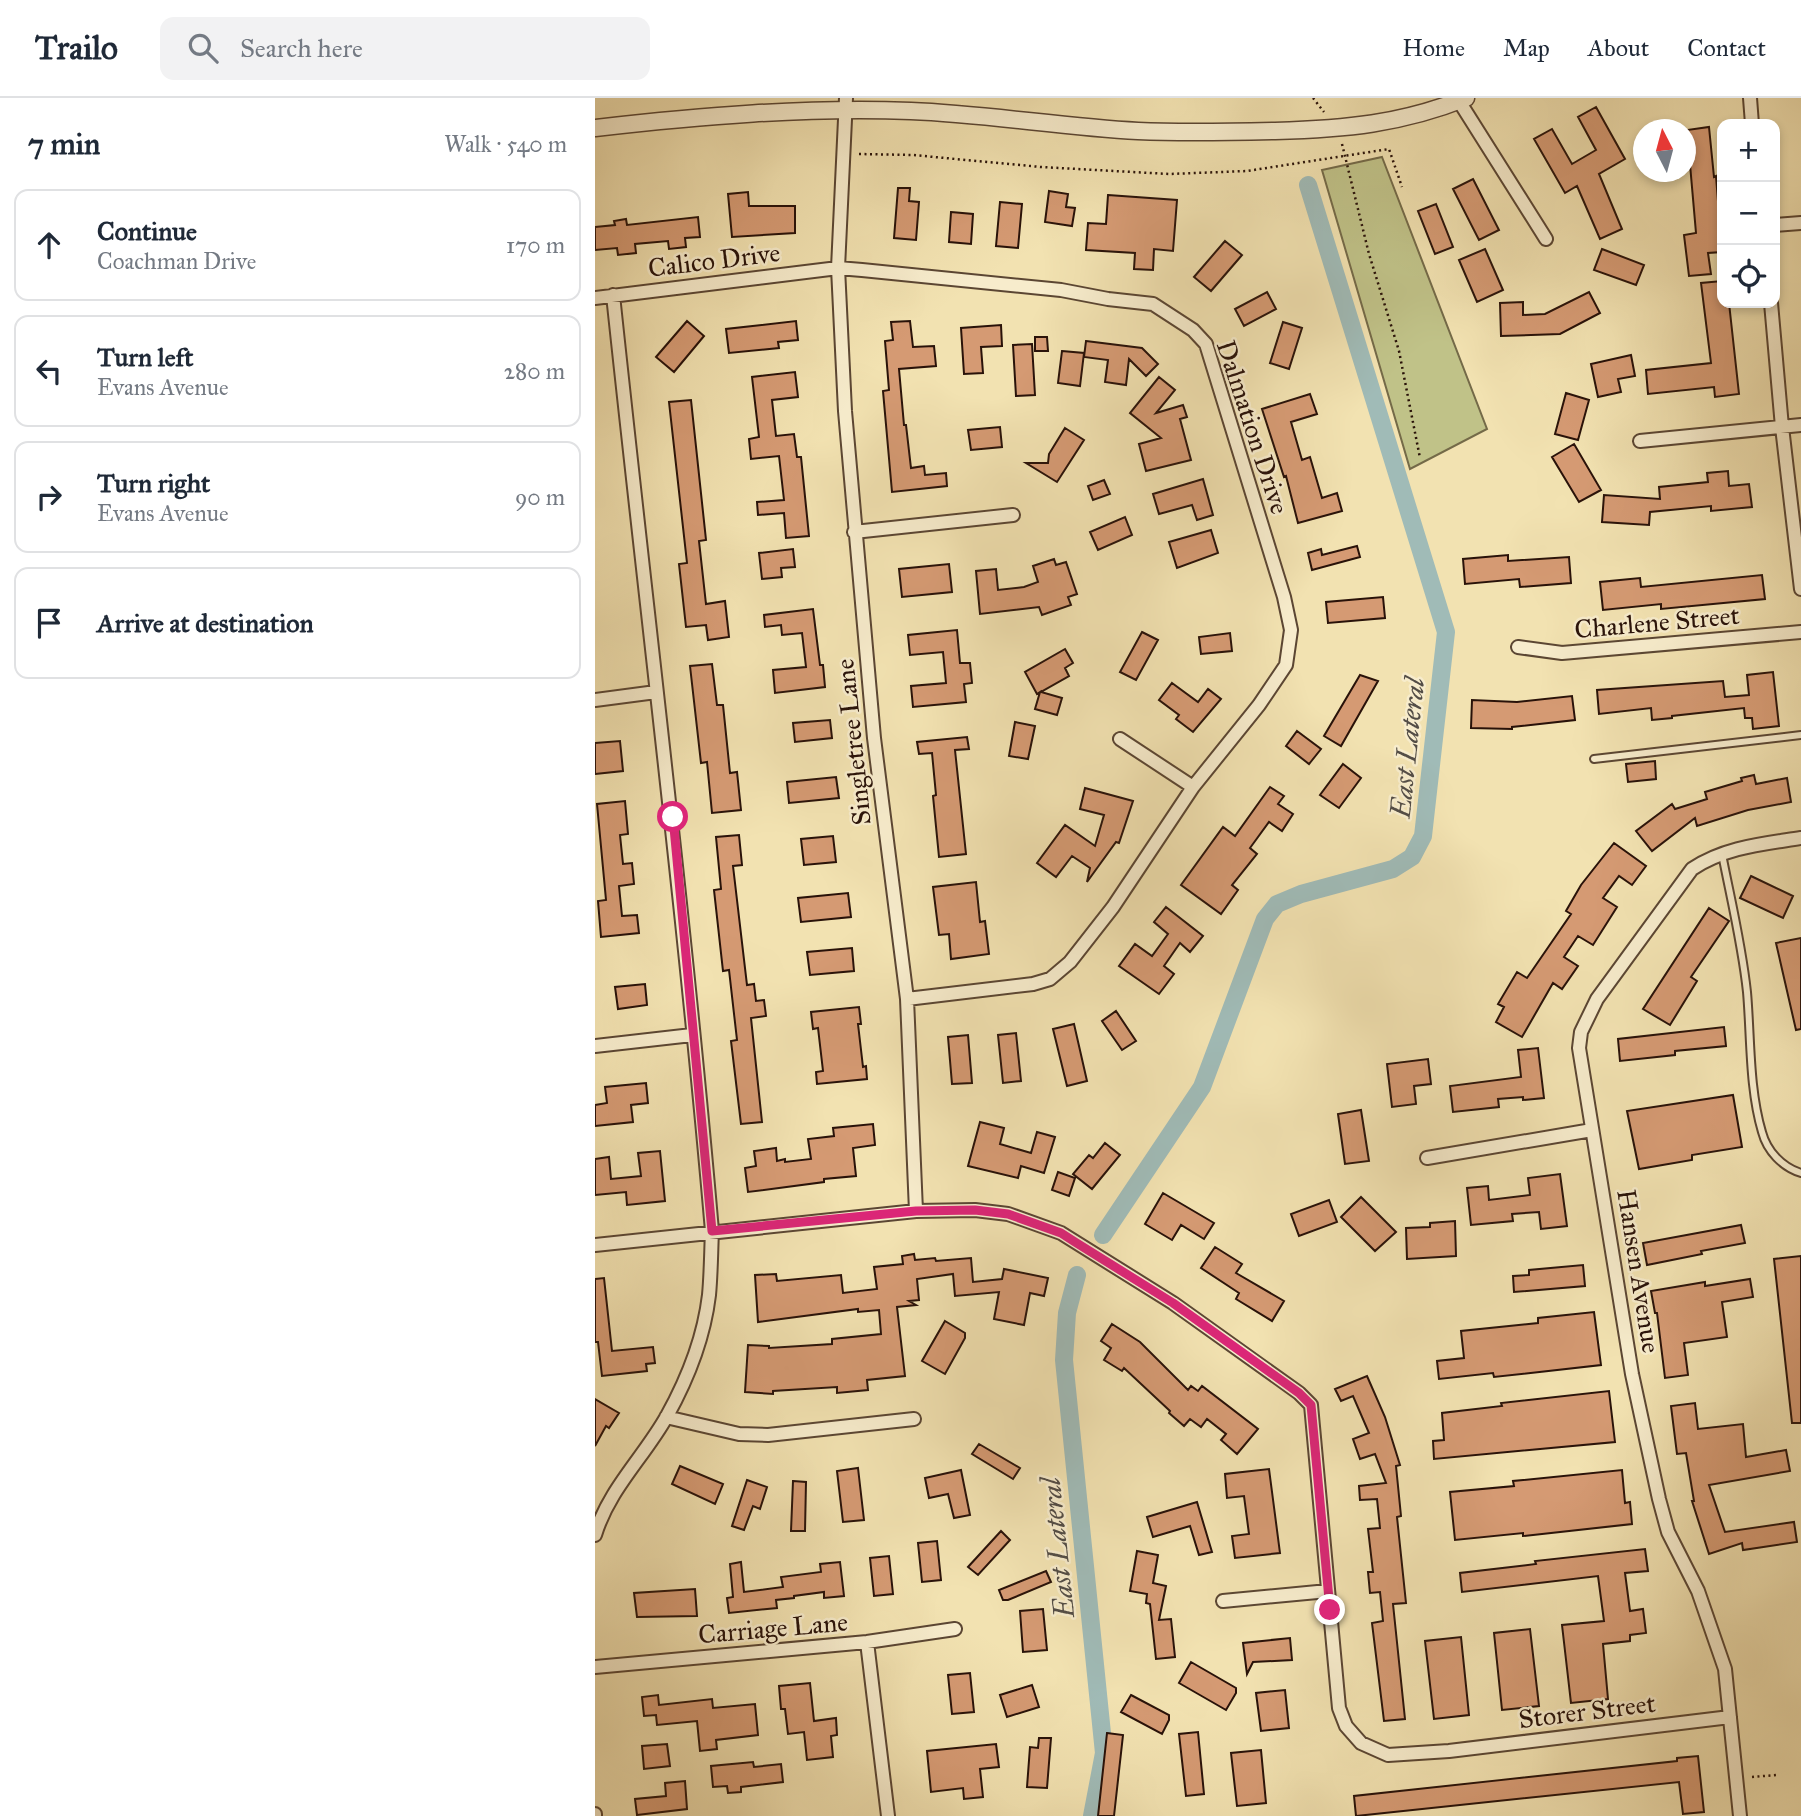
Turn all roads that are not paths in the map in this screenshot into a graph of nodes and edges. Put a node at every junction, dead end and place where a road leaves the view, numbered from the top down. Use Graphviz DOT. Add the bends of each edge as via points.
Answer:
graph roads {
  1 [pos="1749,98"];
  2 [pos="1463,99"];
  3 [pos="846,104"];
  4 [pos="1751,119"];
  5 [pos="595,128"];
  6 [pos="1801,223"];
  7 [pos="1780,225"];
  8 [pos="1546,239"];
  9 [pos="838,268"];
  10 [pos="613,295"];
  11 [pos="595,298"];
  12 [pos="1771,308"];
  13 [pos="1801,425"];
  14 [pos="1782,427"];
  15 [pos="1640,441"];
  16 [pos="1013,515"];
  17 [pos="855,531"];
  18 [pos="1798,533"];
  19 [pos="1801,589"];
  20 [pos="1801,632"];
  21 [pos="1518,646"];
  22 [pos="656,692"];
  23 [pos="595,700"];
  24 [pos="1801,735"];
  25 [pos="1120,739"];
  26 [pos="1594,759"];
  27 [pos="1193,787"];
  28 [pos="1801,838"];
  29 [pos="1721,853"];
  30 [pos="907,999"];
  31 [pos="692,1035"];
  32 [pos="595,1046"];
  33 [pos="1592,1130"];
  34 [pos="1427,1158"];
  35 [pos="1801,1173"];
  36 [pos="916,1211"];
  37 [pos="712,1231"];
  38 [pos="595,1245"];
  39 [pos="666,1417"];
  40 [pos="914,1419"];
  41 [pos="596,1530"];
  42 [pos="1328,1591"];
  43 [pos="1223,1601"];
  44 [pos="955,1629"];
  45 [pos="867,1642"];
  46 [pos="595,1667"];
  47 [pos="1730,1717"];
  48 [pos="888,1816"];
  49 [pos="1740,1816"];
  1 -- 4 [label="street"];
  2 -- 3 [label="street" via="1419,115 1339,130 1248,132 1137,131"];
  2 -- 8 [label="street"];
  3 -- 5 [label="street"];
  3 -- 9 [label="street, Singletree Lane"];
  6 -- 7 [label="street"];
  9 -- 10 [label="street, Calico Drive"];
  9 -- 17 [label="street, Singletree Lane"];
  9 -- 27 [label="street, Dalmation Drive" via="1047,288 1153,304 1206,344 1291,630 1286,665"];
  10 -- 11 [label="street, Calico Drive"];
  10 -- 22 [label="street"];
  12 -- 14 [label="street"];
  13 -- 14 [label="street"];
  14 -- 15 [label="street"];
  14 -- 18 [label="street"];
  16 -- 17 [label="street"];
  17 -- 30 [label="street, Singletree Lane" via="874,738"];
  18 -- 19 [label="street"];
  20 -- 21 [label="street, Charlene Street" via="1562,653"];
  22 -- 23 [label="street"];
  22 -- 31 [label="street" via="673,817"];
  24 -- 26 [label="lane"];
  25 -- 27 [label="street"];
  27 -- 30 [label="street, Dalmation Drive" via="1113,907 1050,979"];
  28 -- 29 [label="street, Hansen Avenue"];
  29 -- 33 [label="street, Hansen Avenue" via="1692,869 1597,999 1580,1032"];
  29 -- 35 [label="lane" via="1742,946 1762,1133 1772,1154"];
  30 -- 36 [label="street, Singletree Lane"];
  31 -- 32 [label="street"];
  31 -- 37 [label="street"];
  33 -- 34 [label="street"];
  33 -- 47 [label="street, Hansen Avenue" via="1632,1374 1659,1499 1725,1669"];
  36 -- 37 [label="street, Storer Street"];
  36 -- 42 [label="street, Storer Street" via="1008,1214 1061,1233 1173,1303 1299,1393 1311,1405"];
  37 -- 38 [label="street, Storer Street"];
  37 -- 39 [label="street" via="709,1297 701,1335"];
  39 -- 40 [label="street" via="739,1434 768,1435"];
  39 -- 41 [label="street" via="619,1483"];
  42 -- 43 [label="street"];
  42 -- 47 [label="street, Storer Street" via="1339,1708 1346,1726 1361,1743 1388,1755"];
  44 -- 45 [label="street, Carriage Lane"];
  45 -- 46 [label="street, Carriage Lane"];
  45 -- 48 [label="street"];
  47 -- 49 [label="street, Hansen Avenue"];
}
